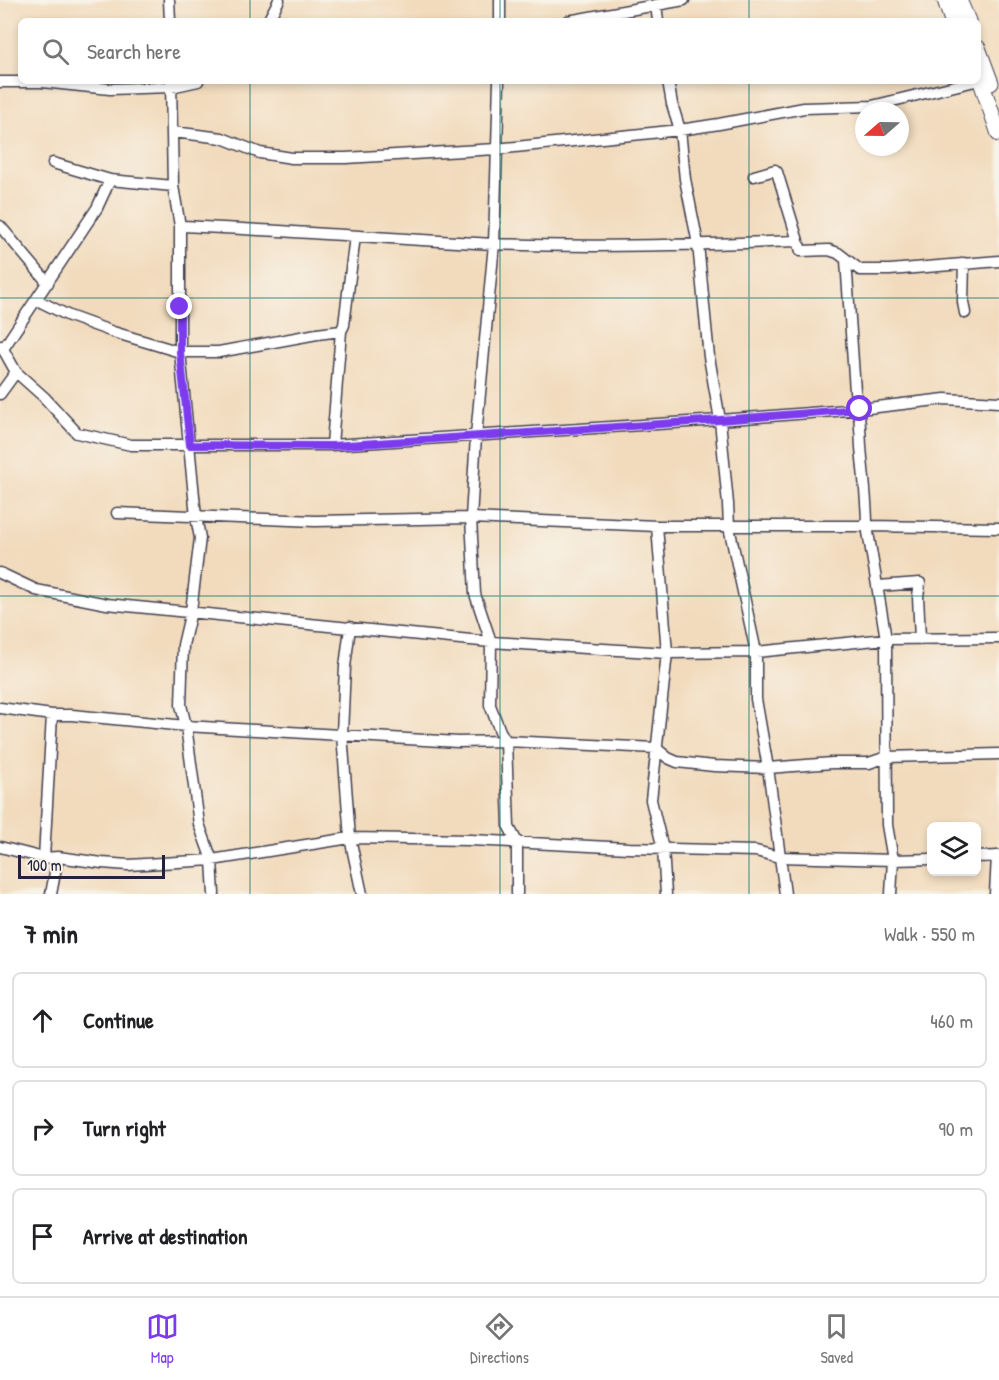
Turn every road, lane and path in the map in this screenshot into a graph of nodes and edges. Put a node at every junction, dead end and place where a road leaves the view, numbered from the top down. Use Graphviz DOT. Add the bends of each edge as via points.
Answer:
graph roads {
  1 [pos="169,0"];
  2 [pos="279,0"];
  3 [pos="500,0"];
  4 [pos="684,0"];
  5 [pos="945,0"];
  6 [pos="959,0"];
  7 [pos="656,5"];
  8 [pos="170,18"];
  9 [pos="270,18"];
  10 [pos="500,18"];
  11 [pos="584,18"];
  12 [pos="658,18"];
  13 [pos="959,18"];
  14 [pos="961,18"];
  15 [pos="981,56"];
  16 [pos="0,82"];
  17 [pos="18,82"];
  18 [pos="61,84"];
  19 [pos="171,84"];
  20 [pos="499,84"];
  21 [pos="669,84"];
  22 [pos="955,84"];
  23 [pos="980,84"];
  24 [pos="999,102"];
  25 [pos="680,130"];
  26 [pos="173,132"];
  27 [pos="999,134"];
  28 [pos="496,148"];
  29 [pos="53,164"];
  30 [pos="754,176"];
  31 [pos="110,180"];
  32 [pos="173,186"];
  33 [pos="0,226"];
  34 [pos="180,226"];
  35 [pos="356,236"];
  36 [pos="797,242"];
  37 [pos="494,244"];
  38 [pos="698,244"];
  39 [pos="846,260"];
  40 [pos="999,261"];
  41 [pos="964,263"];
  42 [pos="48,283"];
  43 [pos="37,300"];
  44 [pos="965,313"];
  45 [pos="341,331"];
  46 [pos="2,347"];
  47 [pos="180,352"];
  48 [pos="16,372"];
  49 [pos="0,394"];
  50 [pos="999,402"];
  51 [pos="860,409"];
  52 [pos="720,420"];
  53 [pos="476,436"];
  54 [pos="190,445"];
  55 [pos="332,446"];
  56 [pos="117,513"];
  57 [pos="196,517"];
  58 [pos="471,518"];
  59 [pos="657,526"];
  60 [pos="867,526"];
  61 [pos="729,527"];
  62 [pos="999,528"];
  63 [pos="0,573"];
  64 [pos="878,586"];
  65 [pos="191,611"];
  66 [pos="350,627"];
  67 [pos="999,638"];
  68 [pos="886,639"];
  69 [pos="920,639"];
  70 [pos="491,642"];
  71 [pos="756,652"];
  72 [pos="667,653"];
  73 [pos="0,708"];
  74 [pos="52,715"];
  75 [pos="186,726"];
  76 [pos="342,734"];
  77 [pos="506,741"];
  78 [pos="656,748"];
  79 [pos="999,754"];
  80 [pos="887,757"];
  81 [pos="768,768"];
  82 [pos="350,838"];
  83 [pos="517,842"];
  84 [pos="0,847"];
  85 [pos="663,849"];
  86 [pos="998,856"];
  87 [pos="58,857"];
  88 [pos="779,857"];
  89 [pos="981,857"];
  90 [pos="44,858"];
  91 [pos="927,859"];
  92 [pos="212,860"];
  93 [pos="893,860"];
  94 [pos="51,894"];
  95 [pos="214,894"];
  96 [pos="362,894"];
  97 [pos="517,894"];
  98 [pos="666,894"];
  99 [pos="784,894"];
  100 [pos="891,894"];
  101 [pos="994,894"];
  1 -- 8 [label="street"];
  2 -- 9 [label="street"];
  3 -- 10 [label="street"];
  4 -- 7 [label="street"];
  5 -- 13 [label="main road"];
  6 -- 14 [label="main road"];
  7 -- 11 [label="street"];
  7 -- 12 [label="street"];
  15 -- 24 [label="main road"];
  16 -- 17 [label="street"];
  18 -- 19 [label="street" via="110,89"];
  19 -- 26 [label="street"];
  20 -- 28 [label="street"];
  21 -- 25 [label="street"];
  22 -- 25 [label="street" via="872,106 804,108"];
  23 -- 27 [label="main road"];
  25 -- 28 [label="street"];
  25 -- 38 [label="street"];
  26 -- 28 [label="street" via="222,138 260,153 292,158"];
  26 -- 32 [label="street"];
  28 -- 37 [label="street"];
  29 -- 31 [label="street"];
  30 -- 36 [label="street" via="777,172"];
  31 -- 32 [label="street"];
  31 -- 42 [label="street" via="97,208"];
  32 -- 34 [label="street"];
  33 -- 42 [label="street"];
  34 -- 35 [label="street"];
  34 -- 47 [label="street"];
  35 -- 37 [label="street"];
  35 -- 45 [label="street"];
  36 -- 38 [label="street"];
  36 -- 39 [label="street" via="801,251 829,249"];
  37 -- 38 [label="street"];
  37 -- 53 [label="street"];
  38 -- 52 [label="street" via="709,357"];
  39 -- 41 [label="street" via="861,270"];
  39 -- 51 [label="street" via="855,391"];
  40 -- 41 [label="street"];
  41 -- 44 [label="street"];
  42 -- 43 [label="street"];
  43 -- 46 [label="street"];
  43 -- 47 [label="street" via="113,332"];
  45 -- 47 [label="street" via="219,352"];
  45 -- 55 [label="street"];
  46 -- 48 [label="street"];
  47 -- 54 [label="street"];
  48 -- 49 [label="street"];
  48 -- 54 [label="street" via="77,433 131,445"];
  50 -- 51 [label="street" via="945,399"];
  51 -- 52 [label="street"];
  51 -- 60 [label="street"];
  52 -- 53 [label="street"];
  52 -- 61 [label="street"];
  53 -- 55 [label="street"];
  53 -- 58 [label="street"];
  54 -- 55 [label="street"];
  54 -- 57 [label="street"];
  56 -- 57 [label="street"];
  57 -- 58 [label="street" via="315,521"];
  57 -- 65 [label="street" via="200,538"];
  58 -- 59 [label="street"];
  58 -- 70 [label="street" via="476,594"];
  59 -- 61 [label="street"];
  59 -- 72 [label="street"];
  60 -- 61 [label="street"];
  60 -- 62 [label="street"];
  60 -- 64 [label="street"];
  61 -- 71 [label="street"];
  63 -- 65 [label="street" via="36,590 107,604"];
  64 -- 68 [label="street"];
  64 -- 69 [label="street" via="920,583"];
  65 -- 66 [label="street"];
  65 -- 75 [label="street" via="183,645 181,705"];
  66 -- 70 [label="street"];
  66 -- 76 [label="street"];
  67 -- 69 [label="street"];
  68 -- 69 [label="street"];
  68 -- 71 [label="street"];
  68 -- 80 [label="street"];
  70 -- 72 [label="street"];
  70 -- 77 [label="street" via="490,705"];
  71 -- 72 [label="street"];
  71 -- 81 [label="street" via="756,699"];
  72 -- 78 [label="street"];
  73 -- 74 [label="street"];
  74 -- 75 [label="street"];
  74 -- 90 [label="street"];
  75 -- 76 [label="street"];
  75 -- 92 [label="street" via="199,824"];
  76 -- 77 [label="street" via="458,742"];
  76 -- 82 [label="street"];
  77 -- 78 [label="street"];
  77 -- 83 [label="street" via="509,827"];
  78 -- 81 [label="street" via="677,762"];
  78 -- 85 [label="street" via="651,800"];
  79 -- 80 [label="street"];
  80 -- 81 [label="street" via="869,763"];
  80 -- 93 [label="street" via="887,825"];
  81 -- 88 [label="street"];
  82 -- 83 [label="street"];
  82 -- 92 [label="street"];
  82 -- 96 [label="street"];
  83 -- 85 [label="street"];
  83 -- 97 [label="street"];
  84 -- 90 [label="street"];
  85 -- 88 [label="street" via="756,851"];
  85 -- 98 [label="street"];
  86 -- 89 [label="street"];
  86 -- 101 [label="street"];
  87 -- 90 [label="street"];
  87 -- 92 [label="street" via="128,865"];
  87 -- 94 [label="street"];
  88 -- 93 [label="street"];
  88 -- 99 [label="street"];
  91 -- 93 [label="street"];
  92 -- 95 [label="street"];
  93 -- 100 [label="street"];
}
